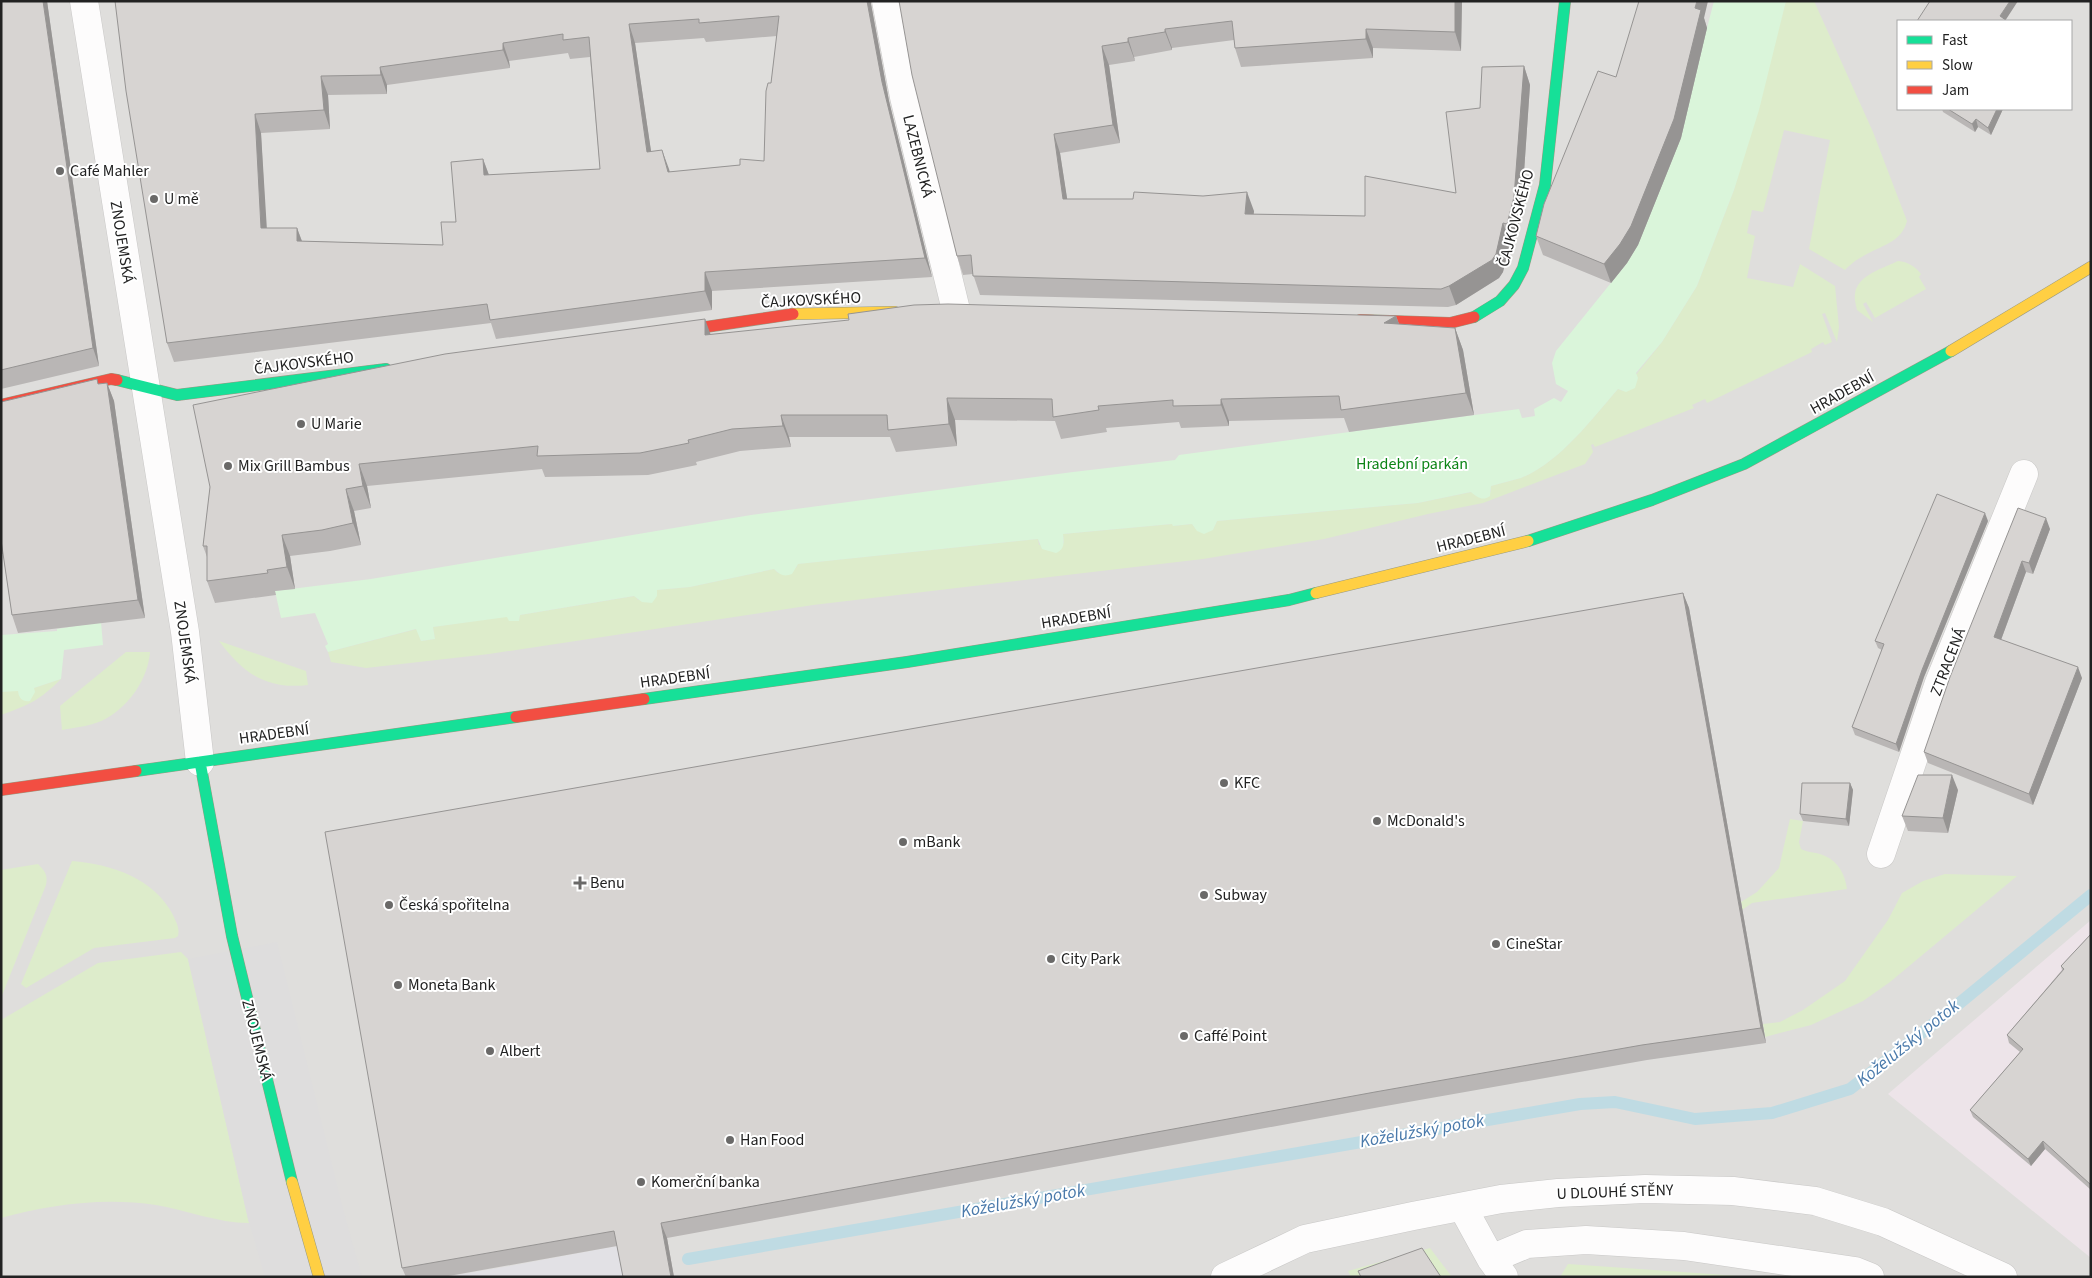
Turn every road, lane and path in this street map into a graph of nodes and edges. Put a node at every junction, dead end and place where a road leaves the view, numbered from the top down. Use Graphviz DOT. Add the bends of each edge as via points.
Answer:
graph roads {
  1 [pos="84,1"];
  2 [pos="886,1"];
  3 [pos="1565,1"];
  4 [pos="2091,267"];
  5 [pos="956,311"];
  6 [pos="907,312"];
  7 [pos="1351,320"];
  8 [pos="665,332"];
  9 [pos="395,368"];
  10 [pos="145,386"];
  11 [pos="1,405"];
  12 [pos="2024,474"];
  13 [pos="200,762"];
  14 [pos="1,790"];
  15 [pos="1881,854"];
  16 [pos="1463,1208"];
  17 [pos="1497,1268"];
  18 [pos="319,1277"];
  19 [pos="1225,1277"];
  20 [pos="1870,1277"];
  21 [pos="2003,1277"];
  1 -- 10 [label="street, ZNOJEMSKÁ"];
  2 -- 5 [label="street, LAZEBNICKÁ" via="904,97"];
  3 -- 7 [label="main road, ČAJKOVSKÉHO" via="1545,185 1523,268 1514,285 1500,301 1476,316 1450,323"];
  4 -- 13 [label="main road, HRADEBNÍ" via="1970,340 1744,464 1652,500 1518,544 1289,600 907,662"];
  6 -- 8 [label="main road, ČAJKOVSKÉHO" via="789,314"];
  9 -- 10 [label="main road, ČAJKOVSKÉHO" via="177,395"];
  10 -- 11 [label="main road, ČAJKOVSKÉHO" via="111,379"];
  10 -- 13 [label="street, ZNOJEMSKÁ" via="185,632"];
  12 -- 15 [label="street, ZTRACENÁ" via="1939,683"];
  13 -- 14 [label="main road, HRADEBNÍ"];
  13 -- 18 [label="main road, ZNOJEMSKÁ" via="235,949 299,1210"];
  16 -- 17 [label="street"];
  16 -- 19 [label="street, U DLOUHÉ STĚNY" via="1305,1239"];
  16 -- 21 [label="street, U DLOUHÉ STĚNY" via="1501,1199 1558,1193 1645,1189 1732,1191 1815,1201 1883,1222"];
  17 -- 20 [label="street" via="1526,1244 1586,1240 1684,1246 1855,1271"];
}
